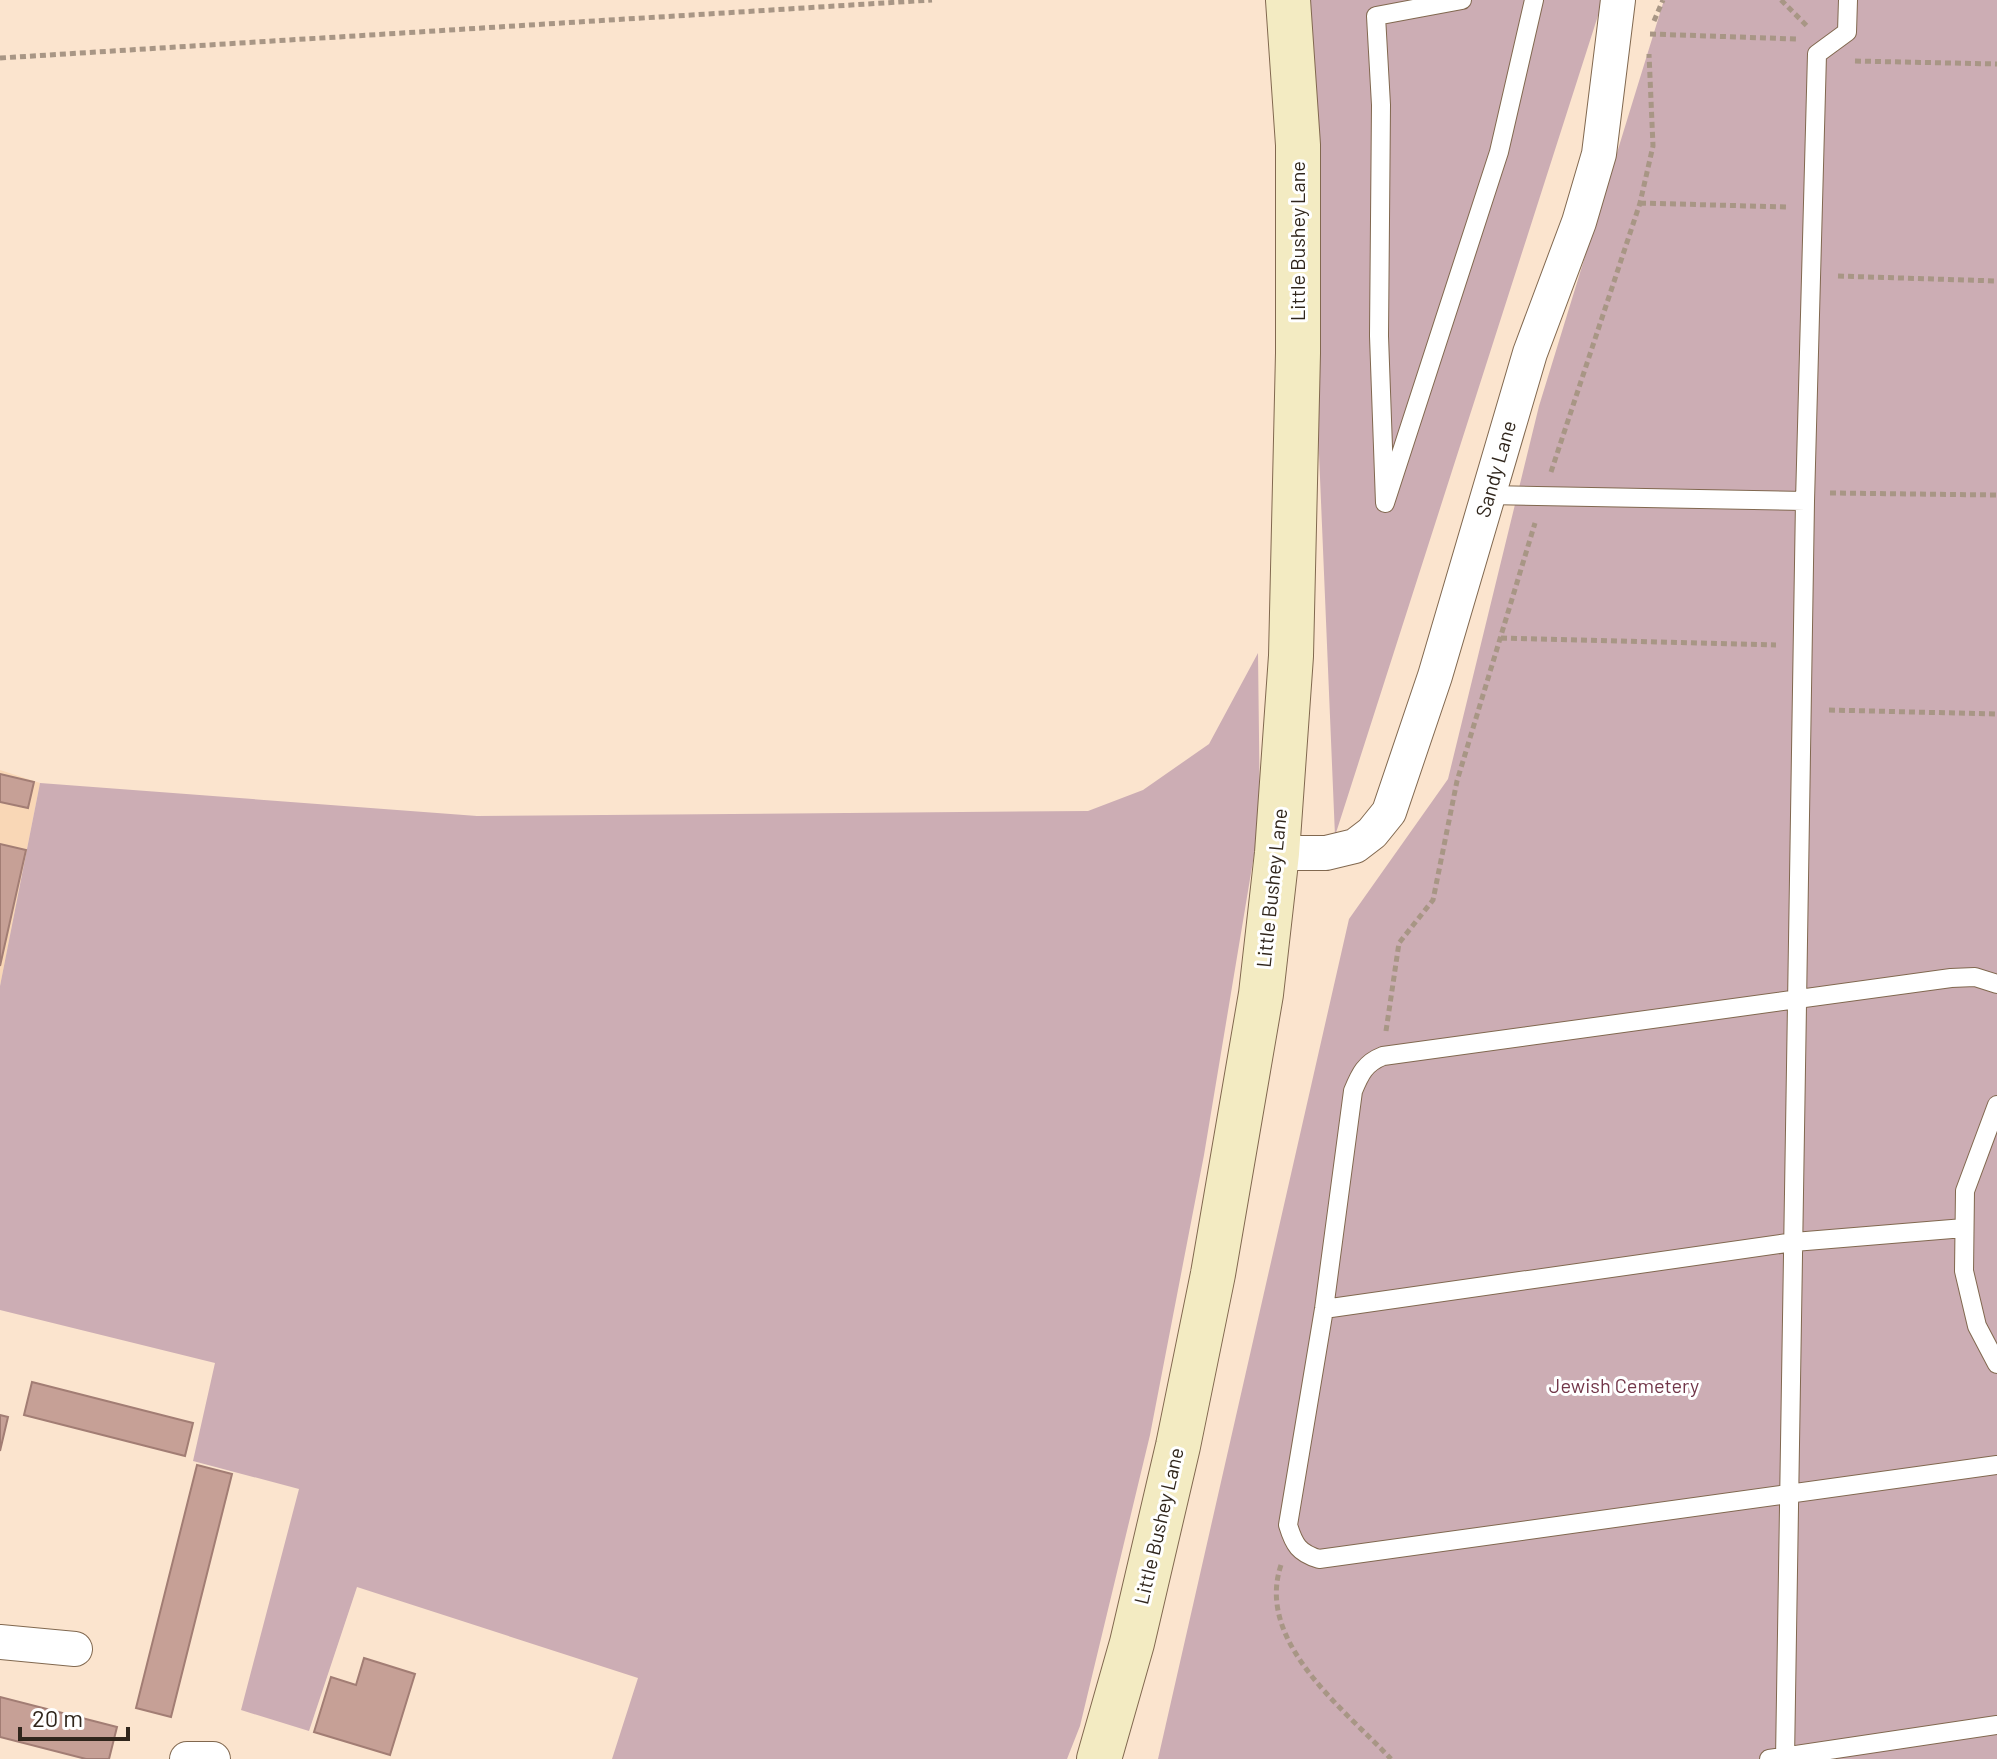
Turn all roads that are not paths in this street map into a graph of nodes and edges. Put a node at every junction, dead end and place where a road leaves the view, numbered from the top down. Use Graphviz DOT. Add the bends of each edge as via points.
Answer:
graph roads {
  1 [pos="1288,0"];
  2 [pos="1462,0"];
  3 [pos="1534,0"];
  4 [pos="1618,0"];
  5 [pos="1848,0"];
  6 [pos="1488,495"];
  7 [pos="1806,497"];
  8 [pos="1277,853"];
  9 [pos="1997,984"];
  10 [pos="1799,997"];
  11 [pos="1997,1105"];
  12 [pos="1964,1228"];
  13 [pos="1794,1242"];
  14 [pos="1324,1309"];
  15 [pos="1997,1364"];
  16 [pos="1997,1465"];
  17 [pos="1791,1493"];
  18 [pos="0,1642"];
  19 [pos="75,1649"];
  20 [pos="1997,1725"];
  21 [pos="1779,1758"];
  22 [pos="187,1759"];
  23 [pos="213,1759"];
  24 [pos="1099,1759"];
  1 -- 8 [label="street, Little Bushey Lane" via="1298,145 1298,353 1291,656"];
  2 -- 3 [label="lane" via="1376,16 1385,503 1499,152"];
  4 -- 6 [label="street, Sandy Lane" via="1599,154 1530,353"];
  5 -- 7 [label="lane" via="1847,32 1823,51 1812,207"];
  6 -- 7 [label="lane"];
  6 -- 8 [label="street, Sandy Lane" via="1389,812 1355,846 1326,853"];
  7 -- 10 [label="lane"];
  8 -- 24 [label="street, Little Bushey Lane" via="1261,994 1213,1274 1146,1582"];
  9 -- 10 [label="lane" via="1975,977 1951,978"];
  10 -- 13 [label="lane"];
  10 -- 14 [label="lane" via="1383,1056 1361,1071 1353,1091"];
  11 -- 12 [label="lane" via="1965,1191"];
  12 -- 13 [label="lane"];
  12 -- 15 [label="lane" via="1964,1271 1977,1326"];
  13 -- 14 [label="lane"];
  13 -- 17 [label="lane"];
  14 -- 17 [label="lane" via="1288,1525 1294,1545 1304,1554 1319,1559"];
  16 -- 17 [label="lane"];
  17 -- 21 [label="lane"];
  18 -- 19 [label="street"];
  20 -- 21 [label="lane"];
  22 -- 23 [label="street"];
}
